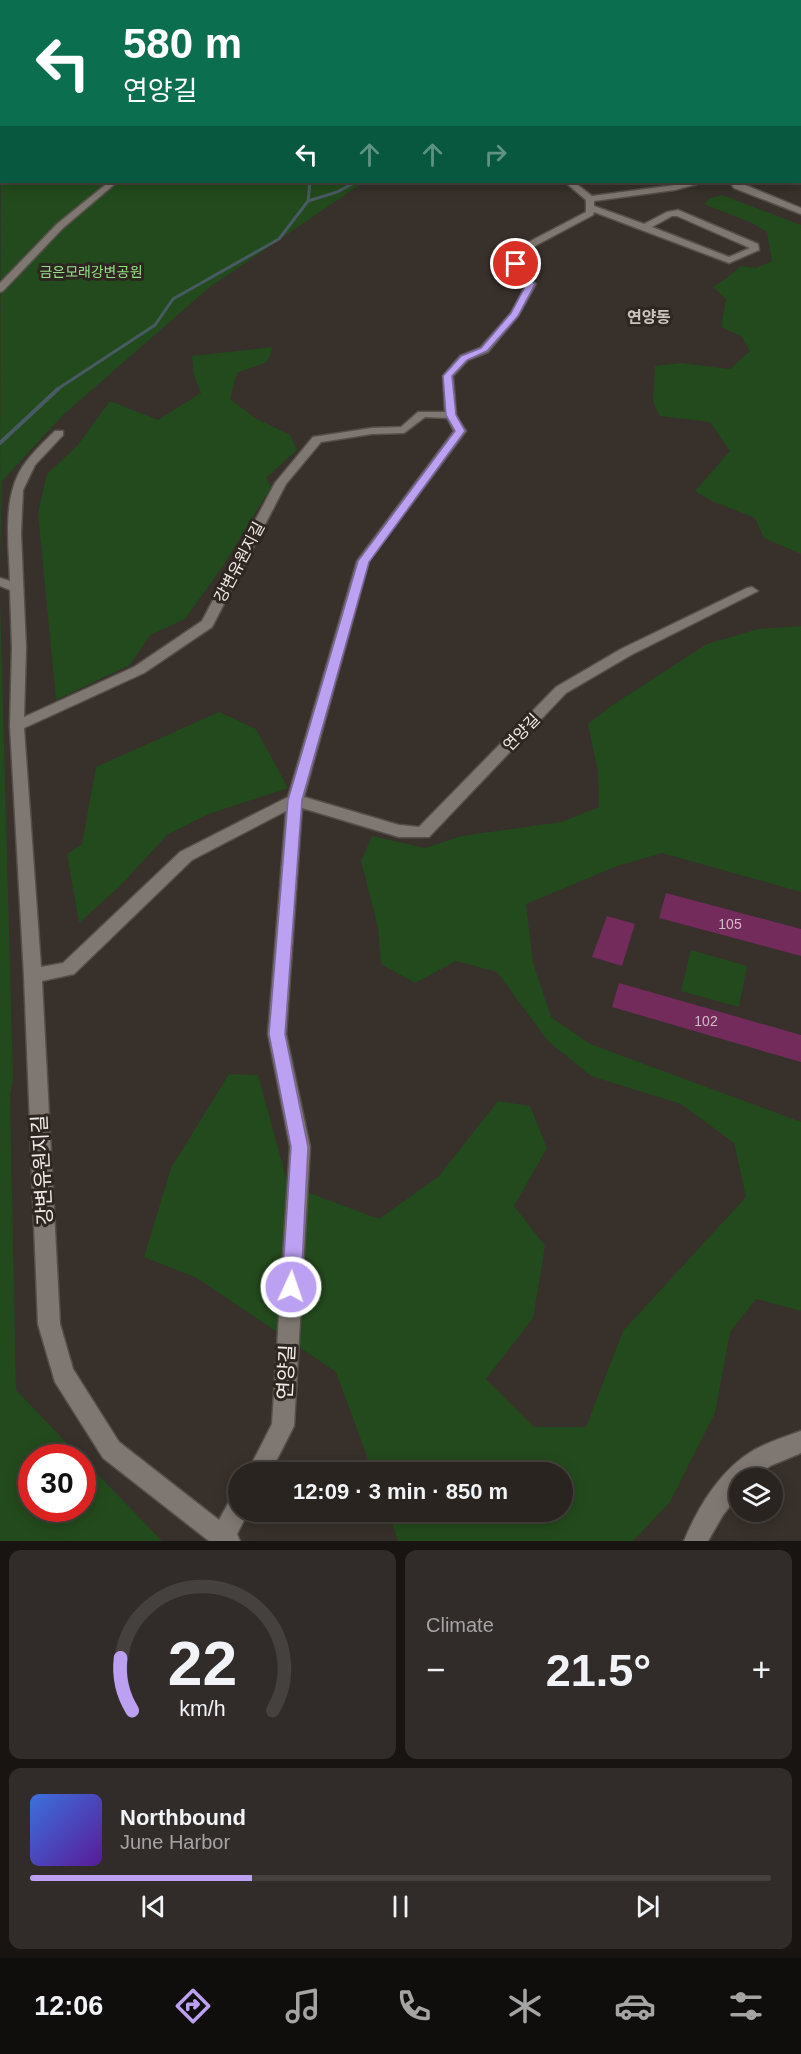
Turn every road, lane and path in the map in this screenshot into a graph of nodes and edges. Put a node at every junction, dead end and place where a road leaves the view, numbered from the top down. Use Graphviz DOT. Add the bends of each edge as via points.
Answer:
graph roads {
  1 [pos="112,183"];
  2 [pos="570,183"];
  3 [pos="690,183"];
  4 [pos="735,183"];
  5 [pos="590,203"];
  6 [pos="801,211"];
  7 [pos="644,228"];
  8 [pos="0,289"];
  9 [pos="451,415"];
  10 [pos="59,433"];
  11 [pos="8,584"];
  12 [pos="752,591"];
  13 [pos="17,726"];
  14 [pos="295,800"];
  15 [pos="33,976"];
  16 [pos="801,1442"];
  17 [pos="264,1462"];
  18 [pos="232,1522"];
  19 [pos="225,1539"];
  20 [pos="696,1541"];
  1 -- 8 [label="street" via="60,226"];
  2 -- 5 [label="street"];
  3 -- 5 [label="street"];
  4 -- 6 [label="street"];
  5 -- 7 [label="street"];
  5 -- 9 [label="street, 연양길" via="590,213 528,246 511,270 531,284 515,314 484,350 464,358 448,376"];
  7 -- 7 [label="street" via="729,260 754,250 755,246 678,213"];
  9 -- 13 [label="street, 강변유원지길" via="422,414 404,430 372,430 317,439 281,483 207,624 139,670"];
  9 -- 14 [label="street, 연양길" via="460,431 363,561"];
  10 -- 11 [label="street, 강변유원지길" via="30,464 17,490"];
  11 -- 13 [label="street, 강변유원지길" via="19,648"];
  12 -- 14 [label="street, 연양길" via="626,652 561,690 423,833 399,831"];
  13 -- 15 [label="street, 강변유원지길"];
  14 -- 15 [label="street" via="186,856 68,969"];
  14 -- 17 [label="street, 연양길" via="277,1034 300,1147 283,1426"];
  15 -- 19 [label="street, 강변유원지길" via="49,1324 63,1374 111,1450"];
  16 -- 20 [label="street" via="761,1459 734,1480"];
  18 -- 19 [label="street"];
}
